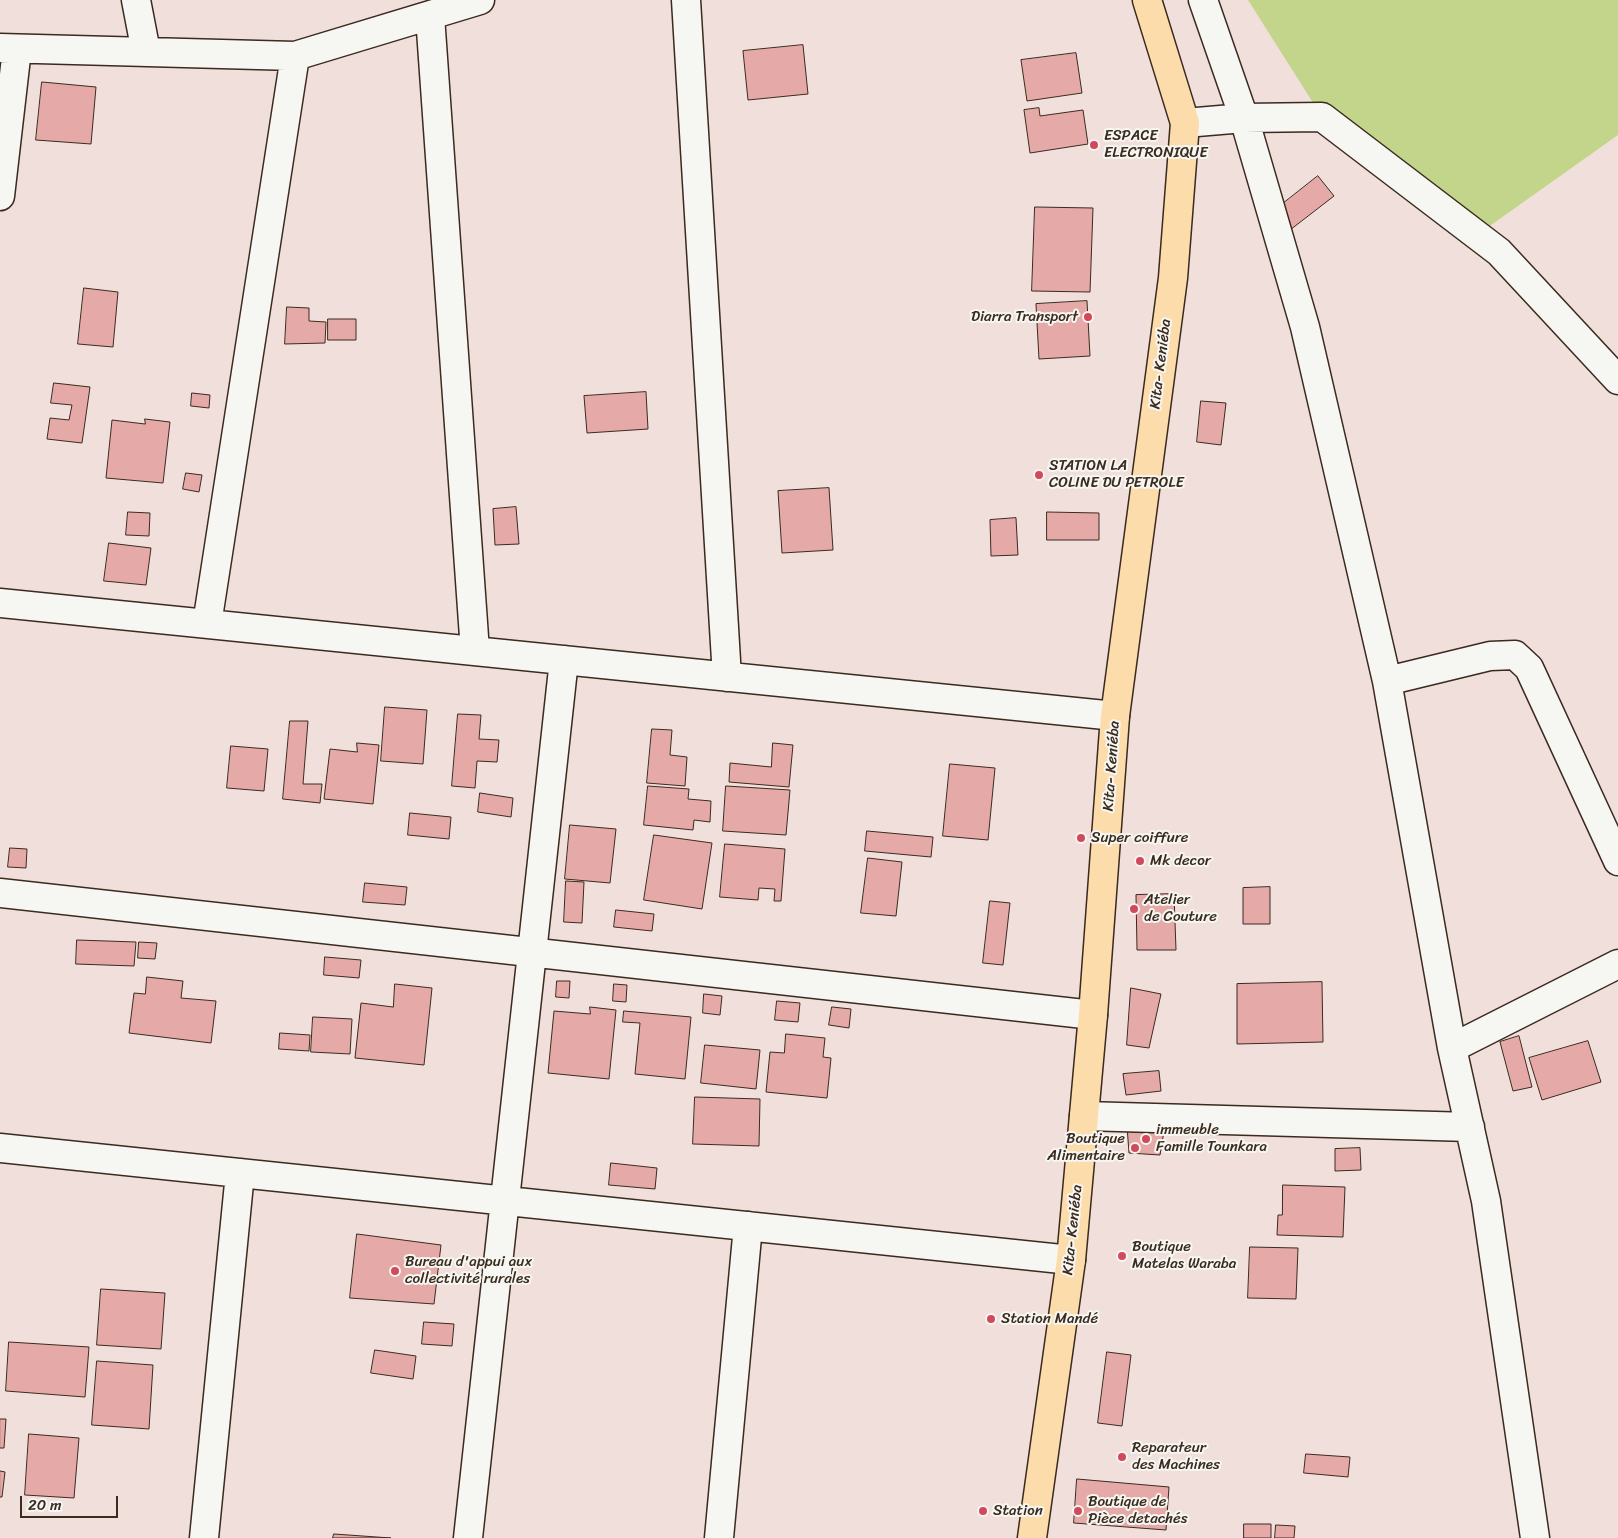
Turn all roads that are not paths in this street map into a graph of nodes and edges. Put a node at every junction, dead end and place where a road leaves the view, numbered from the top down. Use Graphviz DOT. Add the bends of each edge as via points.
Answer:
graph roads {
  1 [pos="136,0"];
  2 [pos="480,0"];
  3 [pos="686,0"];
  4 [pos="1147,0"];
  5 [pos="1203,0"];
  6 [pos="430,16"];
  7 [pos="9,48"];
  8 [pos="146,52"];
  9 [pos="295,56"];
  10 [pos="1244,118"];
  11 [pos="1185,123"];
  12 [pos="0,196"];
  13 [pos="1618,380"];
  14 [pos="0,603"];
  15 [pos="207,624"];
  16 [pos="475,651"];
  17 [pos="564,660"];
  18 [pos="727,677"];
  19 [pos="1387,681"];
  20 [pos="1115,716"];
  21 [pos="1618,862"];
  22 [pos="0,893"];
  23 [pos="532,952"];
  24 [pos="1618,964"];
  25 [pos="1093,1015"];
  26 [pos="1452,1048"];
  27 [pos="1084,1116"];
  28 [pos="1470,1127"];
  29 [pos="0,1148"];
  30 [pos="240,1173"];
  31 [pos="505,1201"];
  32 [pos="748,1226"];
  33 [pos="1071,1260"];
  34 [pos="204,1538"];
  35 [pos="468,1538"];
  36 [pos="719,1538"];
  37 [pos="1032,1538"];
  38 [pos="1535,1538"];
  1 -- 8 [label="street"];
  2 -- 6 [label="street"];
  3 -- 18 [label="street"];
  4 -- 11 [label="main road, Kita- Keniéba"];
  5 -- 10 [label="street"];
  6 -- 9 [label="street"];
  6 -- 16 [label="street"];
  7 -- 8 [label="street"];
  7 -- 12 [label="street"];
  8 -- 9 [label="street"];
  9 -- 15 [label="street"];
  10 -- 11 [label="street"];
  10 -- 13 [label="street" via="1322,117 1499,252"];
  10 -- 19 [label="street" via="1305,327"];
  11 -- 20 [label="main road, Kita- Keniéba" via="1173,278"];
  14 -- 15 [label="street"];
  15 -- 16 [label="street"];
  16 -- 17 [label="street"];
  17 -- 18 [label="street"];
  17 -- 23 [label="street"];
  18 -- 20 [label="street"];
  19 -- 21 [label="street" via="1490,656 1515,655 1529,668"];
  19 -- 26 [label="street"];
  20 -- 25 [label="main road, Kita- Keniéba"];
  22 -- 23 [label="street"];
  23 -- 25 [label="street"];
  23 -- 31 [label="street"];
  24 -- 26 [label="street"];
  25 -- 27 [label="main road, Kita- Keniéba"];
  26 -- 28 [label="street"];
  27 -- 28 [label="street"];
  27 -- 33 [label="main road, Kita- Keniéba"];
  28 -- 38 [label="street" via="1486,1200"];
  29 -- 30 [label="street"];
  30 -- 31 [label="street"];
  30 -- 34 [label="street"];
  31 -- 32 [label="street"];
  31 -- 35 [label="street"];
  32 -- 33 [label="street"];
  32 -- 36 [label="street"];
  33 -- 37 [label="main road, Kita- Keniéba"];
}
